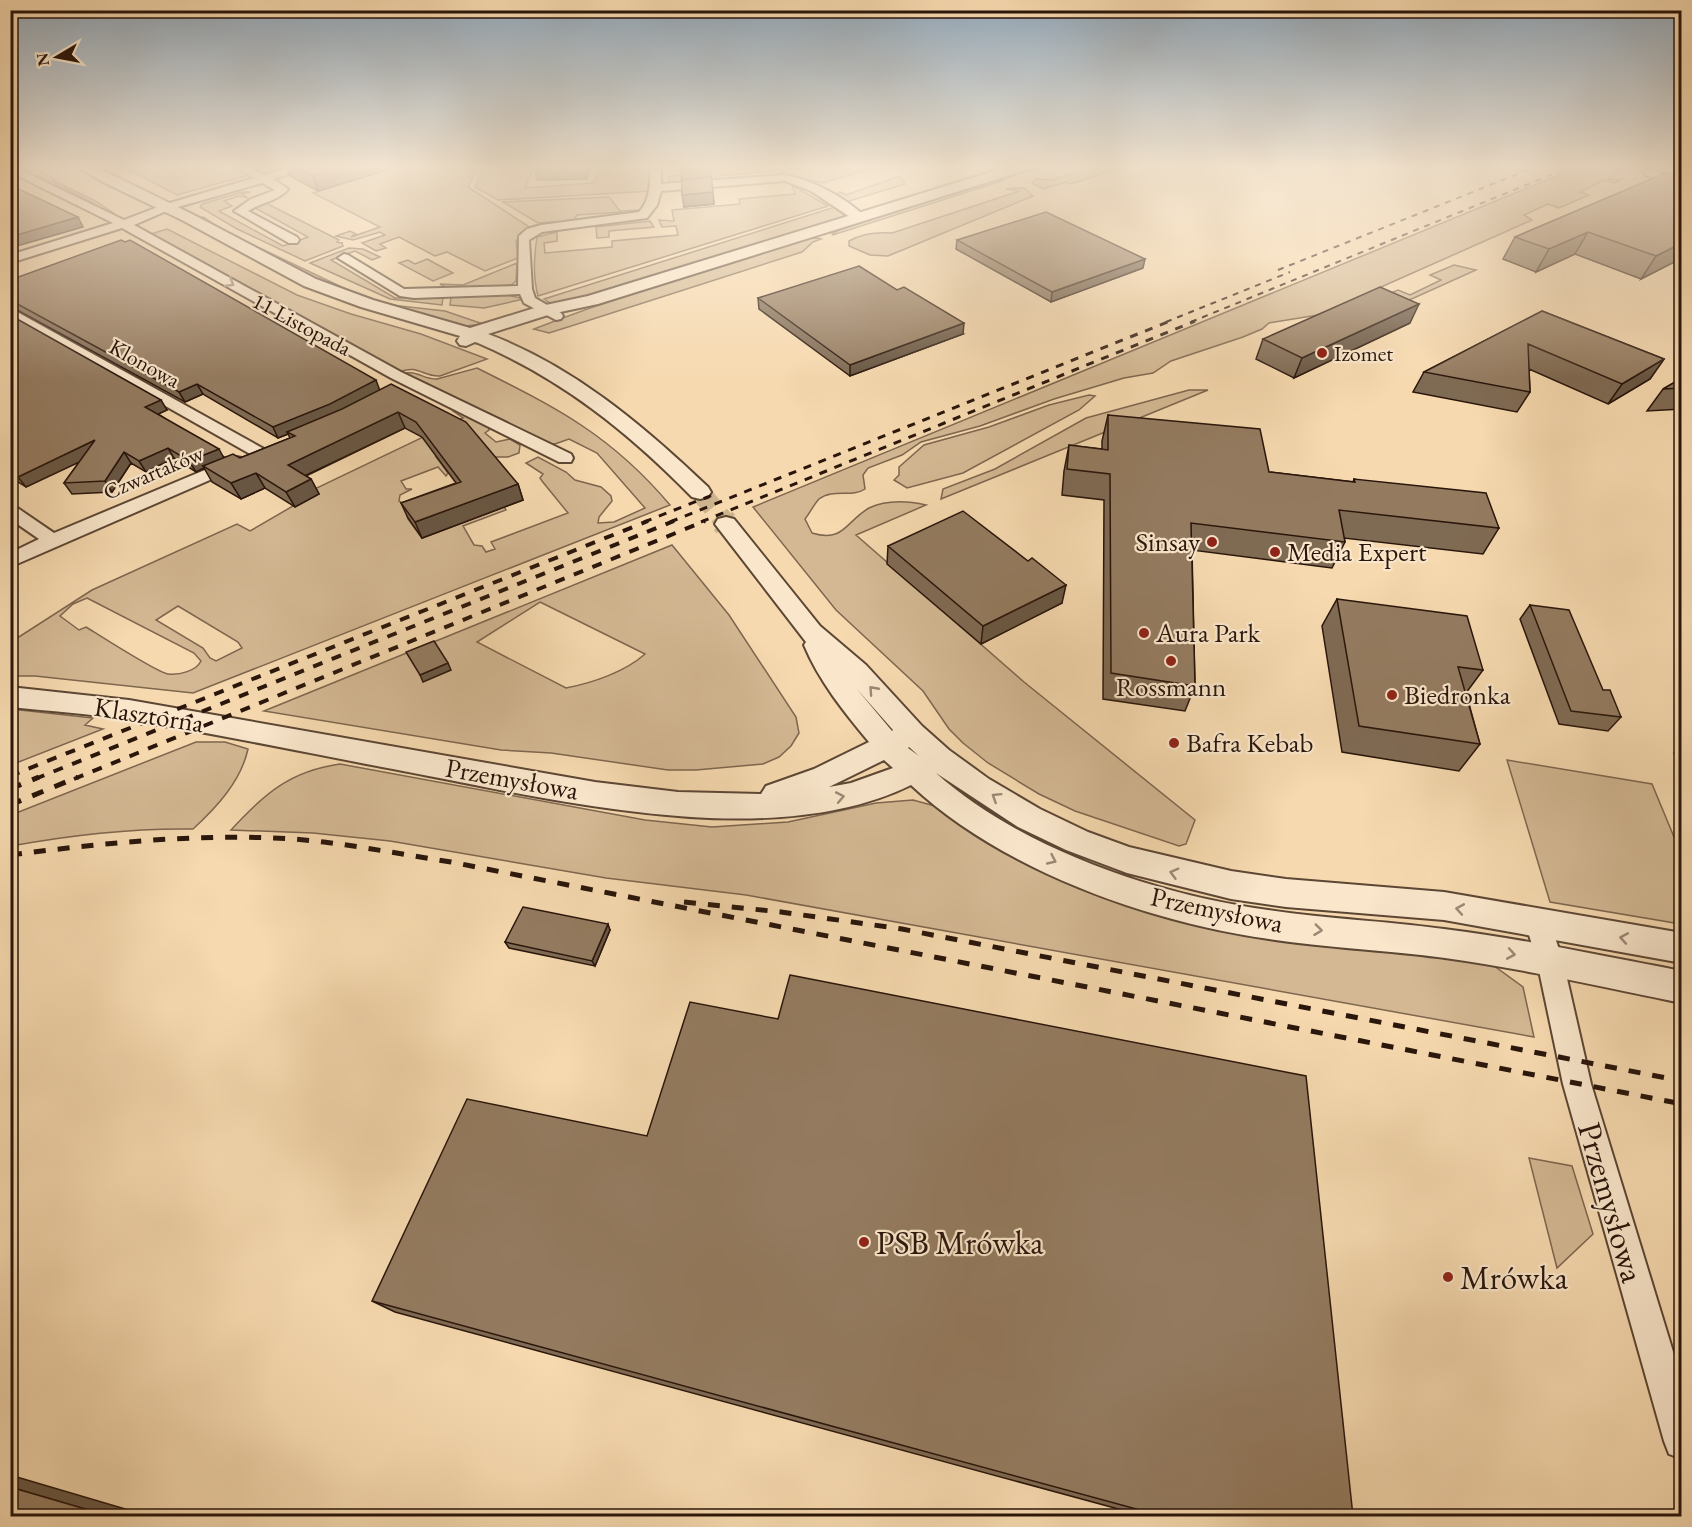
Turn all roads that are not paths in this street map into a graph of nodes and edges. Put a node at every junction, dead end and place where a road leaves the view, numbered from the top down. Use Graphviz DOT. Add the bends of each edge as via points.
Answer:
graph roads {
  1 [pos="84,236"];
  2 [pos="146,236"];
  3 [pos="190,236"];
  4 [pos="220,236"];
  5 [pos="286,236"];
  6 [pos="527,236"];
  7 [pos="801,236"];
  8 [pos="293,240"];
  9 [pos="344,258"];
  10 [pos="10,259"];
  11 [pos="525,289"];
  12 [pos="10,312"];
  13 [pos="552,313"];
  14 [pos="467,342"];
  15 [pos="490,342"];
  16 [pos="412,383"];
  17 [pos="396,392"];
  18 [pos="618,420"];
  19 [pos="263,450"];
  20 [pos="565,458"];
  21 [pos="700,492"];
  22 [pos="10,512"];
  23 [pos="726,524"];
  24 [pos="52,540"];
  25 [pos="10,561"];
  26 [pos="10,698"];
  27 [pos="286,739"];
  28 [pos="900,740"];
  29 [pos="927,765"];
  30 [pos="740,805"];
  31 [pos="1538,922"];
  32 [pos="1682,948"];
  33 [pos="1550,961"];
  34 [pos="1682,987"];
  35 [pos="1682,1441"];
  1 -- 10 [label="street"];
  2 -- 16 [label="street, 11 Listopada, one-way"];
  3 -- 14 [label="street" via="303,293"];
  4 -- 14 [label="street" via="328,290"];
  5 -- 8 [label="street"];
  6 -- 11 [label="street" via="523,240"];
  7 -- 13 [label="street"];
  9 -- 11 [label="street" via="400,292 445,295"];
  11 -- 13 [label="street" via="530,302"];
  12 -- 19 [label="street, Klonowa"];
  13 -- 14 [label="street"];
  13 -- 15 [label="street"];
  14 -- 15 [label="street"];
  14 -- 18 [label="street"];
  15 -- 18 [label="street" via="580,387"];
  16 -- 17 [label="street"];
  16 -- 20 [label="street, 11 Listopada"];
  18 -- 21 [label="street"];
  19 -- 24 [label="street, Czwartaków"];
  22 -- 24 [label="street"];
  23 -- 28 [label="street" via="811,632 835,680 862,717"];
  24 -- 25 [label="street, Czwartaków"];
  26 -- 27 [label="street, Klasztorna" via="129,710"];
  27 -- 30 [label="street, Przemysłowa" via="652,803"];
  28 -- 29 [label="street, Przemysłowa"];
  28 -- 30 [label="street, Przemysłowa" via="824,777"];
  30 -- 29 [label="street, Przemysłowa, one-way" via="837,798 875,789"];
  31 -- 29 [label="street, Przemysłowa, one-way" via="1444,906 1231,885 1127,860 1077,841 1029,818 980,787"];
  29 -- 33 [label="street, Przemysłowa, one-way" via="945,797 1016,841 1066,866 1140,894 1239,920 1470,947"];
  32 -- 31 [label="street, Przemysłowa, one-way"];
  31 -- 33 [label="street, Przemysłowa"];
  33 -- 34 [label="street, Przemysłowa"];
  33 -- 35 [label="street, Przemysłowa" via="1579,1092"];
}
